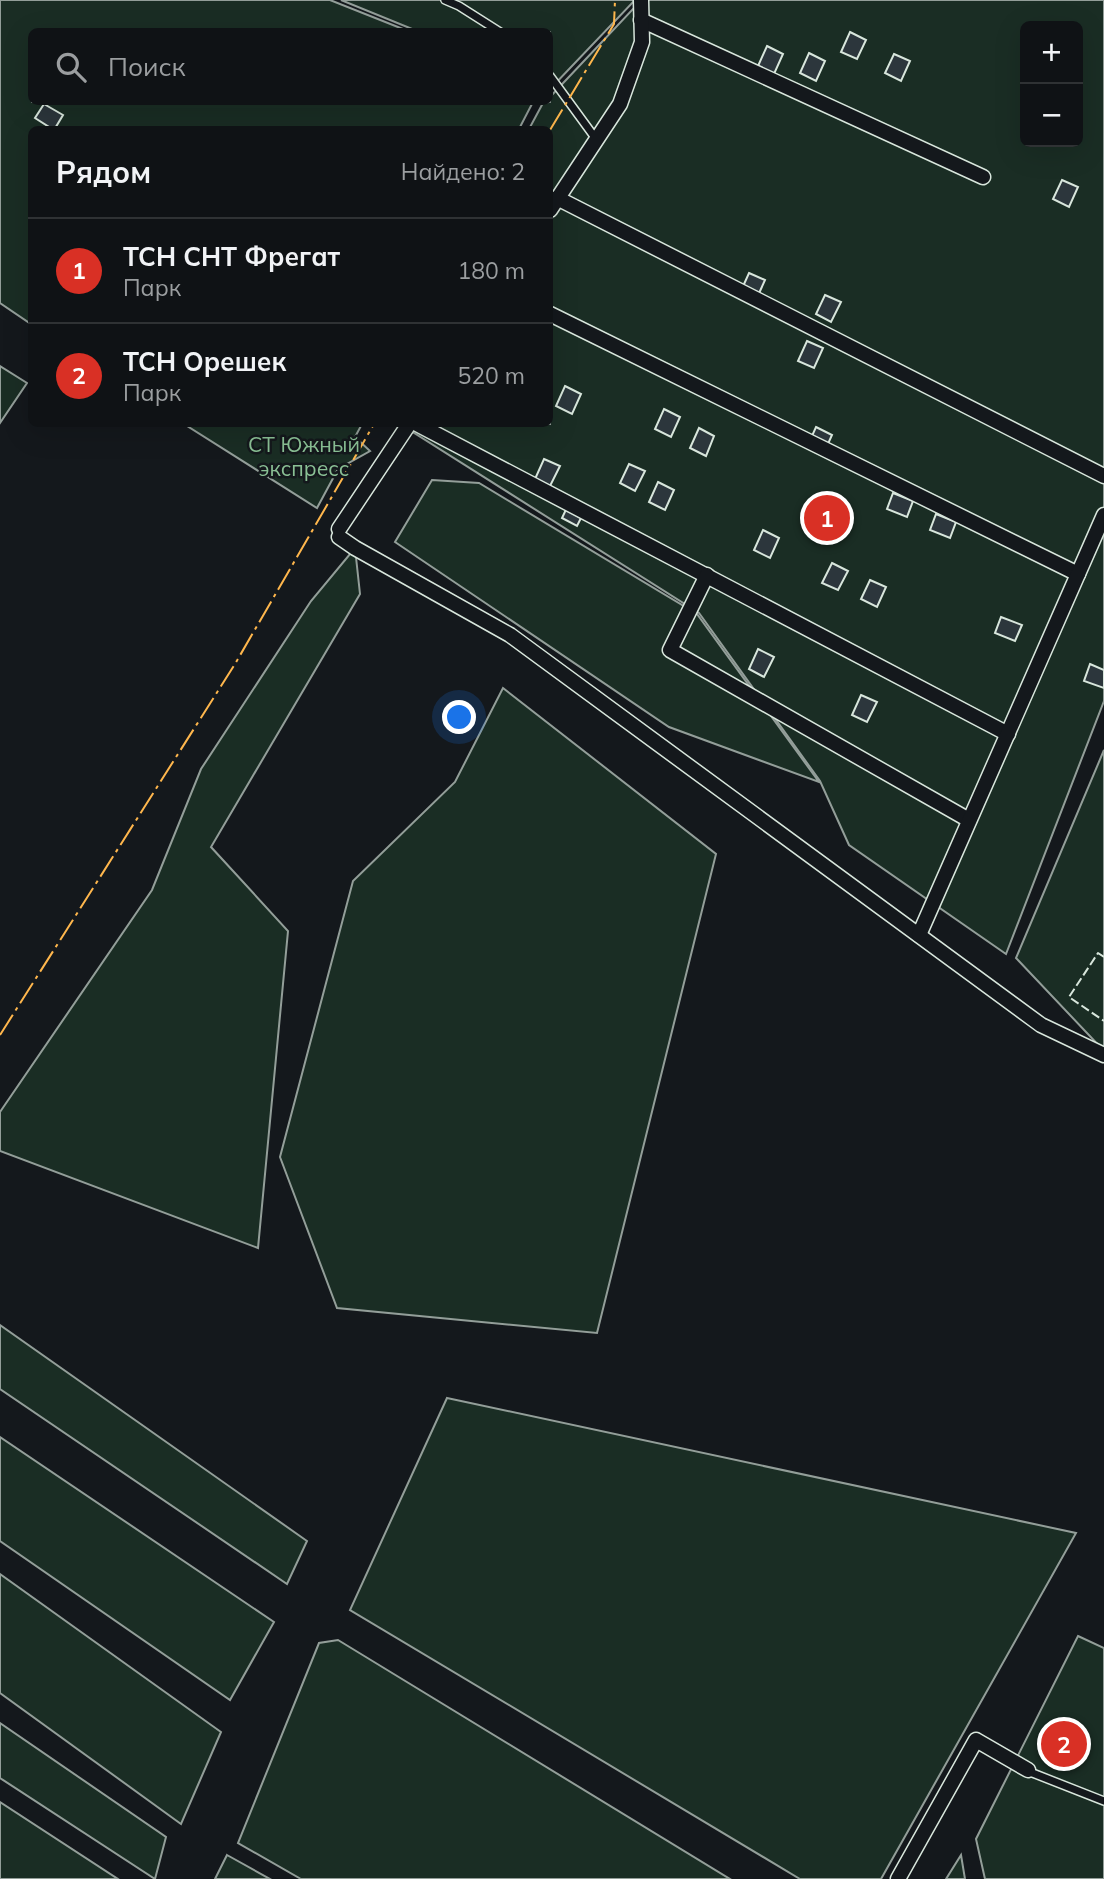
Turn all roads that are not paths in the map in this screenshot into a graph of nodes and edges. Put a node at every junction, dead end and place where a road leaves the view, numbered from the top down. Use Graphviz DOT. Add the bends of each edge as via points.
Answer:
graph roads {
  1 [pos="445,0"];
  2 [pos="640,0"];
  3 [pos="642,20"];
  4 [pos="494,28"];
  5 [pos="553,80"];
  6 [pos="596,139"];
  7 [pos="983,177"];
  8 [pos="553,204"];
  9 [pos="553,315"];
  10 [pos="407,427"];
  11 [pos="423,427"];
  12 [pos="1104,476"];
  13 [pos="1104,515"];
  14 [pos="1078,574"];
  15 [pos="707,576"];
  16 [pos="1007,734"];
  17 [pos="969,820"];
  18 [pos="919,935"];
  19 [pos="1104,1055"];
  20 [pos="1029,1771"];
  21 [pos="1104,1801"];
  22 [pos="898,1879"];
  1 -- 4 [label="lane"];
  2 -- 3 [label="street"];
  3 -- 6 [label="street" via="642,42 620,104"];
  3 -- 7 [label="street"];
  5 -- 6 [label="lane"];
  6 -- 8 [label="street"];
  8 -- 12 [label="street"];
  9 -- 14 [label="street"];
  10 -- 18 [label="street" via="339,533 355,548 510,635"];
  11 -- 15 [label="street"];
  13 -- 14 [label="street"];
  14 -- 16 [label="street"];
  15 -- 16 [label="street"];
  15 -- 17 [label="street" via="670,650"];
  16 -- 17 [label="street"];
  17 -- 18 [label="street"];
  18 -- 19 [label="street" via="1041,1025"];
  20 -- 21 [label="lane"];
  20 -- 22 [label="street" via="976,1741"];
}
